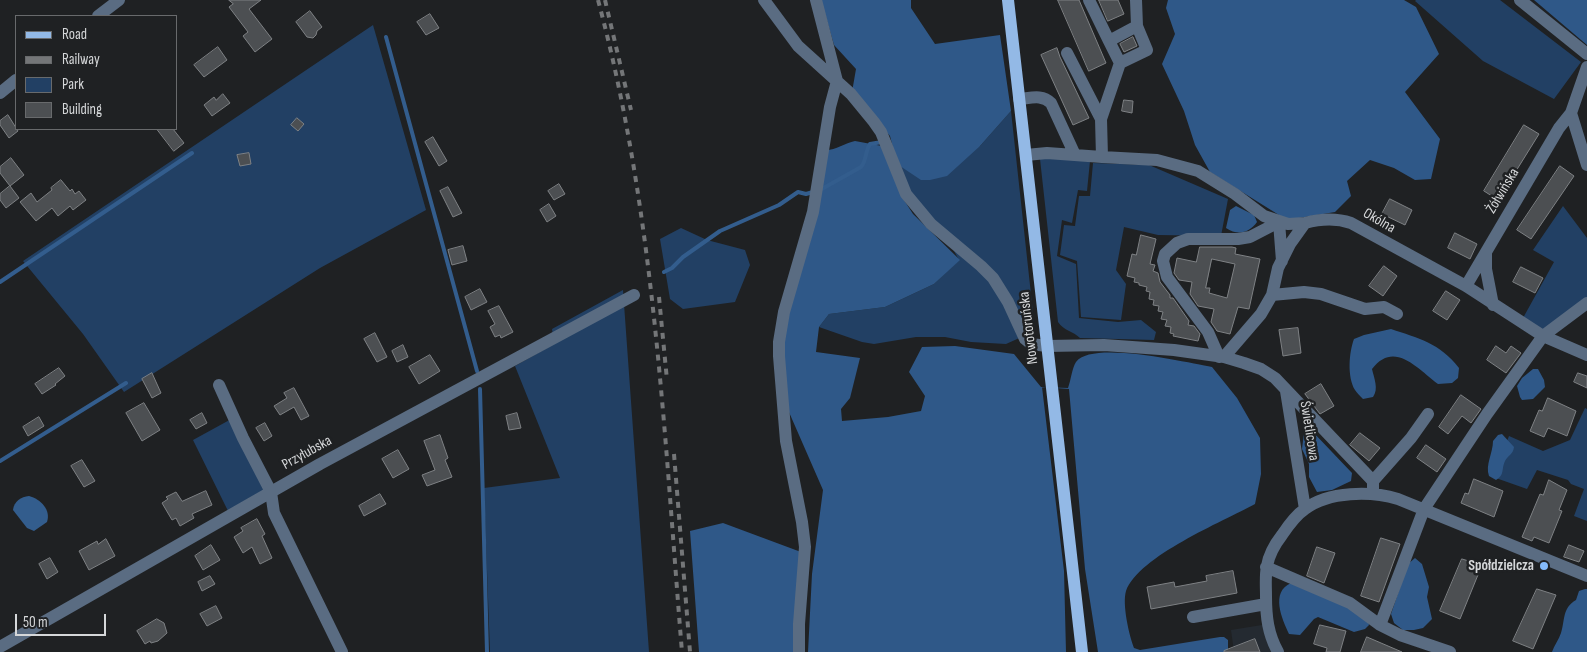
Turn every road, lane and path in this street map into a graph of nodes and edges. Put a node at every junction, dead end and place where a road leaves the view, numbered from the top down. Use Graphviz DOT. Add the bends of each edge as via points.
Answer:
graph roads {
  1 [pos="119,0"];
  2 [pos="764,0"];
  3 [pos="816,0"];
  4 [pos="1008,0"];
  5 [pos="1089,0"];
  6 [pos="1136,0"];
  7 [pos="1520,0"];
  8 [pos="99,15"];
  9 [pos="1137,26"];
  10 [pos="1109,41"];
  11 [pos="1067,53"];
  12 [pos="1587,54"];
  13 [pos="1120,63"];
  14 [pos="1587,67"];
  15 [pos="15,81"];
  16 [pos="836,81"];
  17 [pos="0,93"];
  18 [pos="1019,99"];
  19 [pos="1571,113"];
  20 [pos="1101,120"];
  21 [pos="1026,155"];
  22 [pos="1075,155"];
  23 [pos="1102,157"];
  24 [pos="1587,165"];
  25 [pos="1280,222"];
  26 [pos="1305,223"];
  27 [pos="1486,252"];
  28 [pos="1282,261"];
  29 [pos="1466,286"];
  30 [pos="634,295"];
  31 [pos="1272,295"];
  32 [pos="1587,303"];
  33 [pos="1493,305"];
  34 [pos="1397,314"];
  35 [pos="1543,336"];
  36 [pos="1047,346"];
  37 [pos="1587,355"];
  38 [pos="1222,357"];
  39 [pos="219,385"];
  40 [pos="1286,391"];
  41 [pos="1428,414"];
  42 [pos="1373,487"];
  43 [pos="271,492"];
  44 [pos="1305,509"];
  45 [pos="1424,509"];
  46 [pos="1266,567"];
  47 [pos="1587,576"];
  48 [pos="1266,604"];
  49 [pos="1193,618"];
  50 [pos="1380,626"];
  51 [pos="0,647"];
  52 [pos="1422,647"];
  53 [pos="342,652"];
  54 [pos="799,652"];
  55 [pos="1082,652"];
  56 [pos="1278,652"];
  57 [pos="1450,652"];
  1 -- 8 [label="street"];
  2 -- 16 [label="street" via="798,46"];
  3 -- 16 [label="street"];
  4 -- 18 [label="main road, Nowotoruńska"];
  5 -- 10 [label="street"];
  6 -- 9 [label="street"];
  7 -- 12 [label="street"];
  9 -- 10 [label="street"];
  9 -- 13 [label="street" via="1147,50"];
  10 -- 13 [label="street"];
  11 -- 20 [label="street"];
  13 -- 20 [label="street"];
  14 -- 19 [label="street, Żółwińska"];
  15 -- 17 [label="street"];
  16 -- 36 [label="street" via="851,94 881,132 906,194 917,209 993,278 1025,339 1031,344"];
  16 -- 54 [label="street" via="813,212 784,312 779,342 783,418 805,547"];
  18 -- 21 [label="main road, Nowotoruńska"];
  18 -- 22 [label="street" via="1041,96 1051,103"];
  19 -- 24 [label="street"];
  19 -- 27 [label="street, Żółwińska"];
  20 -- 23 [label="street"];
  21 -- 22 [label="street"];
  21 -- 36 [label="main road, Nowotoruńska"];
  22 -- 23 [label="street"];
  23 -- 25 [label="street" via="1157,160 1198,170 1264,216"];
  25 -- 26 [label="street, Okólna"];
  25 -- 28 [label="street"];
  25 -- 38 [label="street" via="1250,237 1188,239 1177,243 1165,254 1162,261 1167,277 1208,332"];
  26 -- 28 [label="street"];
  26 -- 29 [label="street, Okólna" via="1331,220 1352,223"];
  27 -- 29 [label="street, Żółwińska"];
  27 -- 33 [label="street"];
  28 -- 31 [label="street"];
  29 -- 33 [label="street, Okólna"];
  30 -- 43 [label="street, Przyłubska"];
  31 -- 34 [label="street" via="1321,294 1365,308 1384,307"];
  31 -- 38 [label="street" via="1262,314"];
  32 -- 35 [label="street"];
  33 -- 35 [label="street, Okólna"];
  35 -- 37 [label="street, Okólna"];
  35 -- 45 [label="street"];
  36 -- 38 [label="street, Świetlicowa" via="1104,345"];
  36 -- 55 [label="main road, Nowotoruńska"];
  38 -- 40 [label="street, Świetlicowa" via="1261,369"];
  39 -- 43 [label="street"];
  40 -- 42 [label="street"];
  40 -- 44 [label="street, Świetlicowa"];
  41 -- 42 [label="street"];
  42 -- 44 [label="street"];
  42 -- 45 [label="street"];
  43 -- 51 [label="street, Przyłubska"];
  43 -- 53 [label="street" via="274,513"];
  44 -- 46 [label="street" via="1276,543"];
  45 -- 47 [label="street"];
  45 -- 50 [label="street"];
  46 -- 48 [label="street"];
  46 -- 50 [label="street" via="1350,603"];
  48 -- 49 [label="street"];
  48 -- 56 [label="street" via="1268,629"];
  50 -- 52 [label="street"];
  52 -- 57 [label="street"];
}
